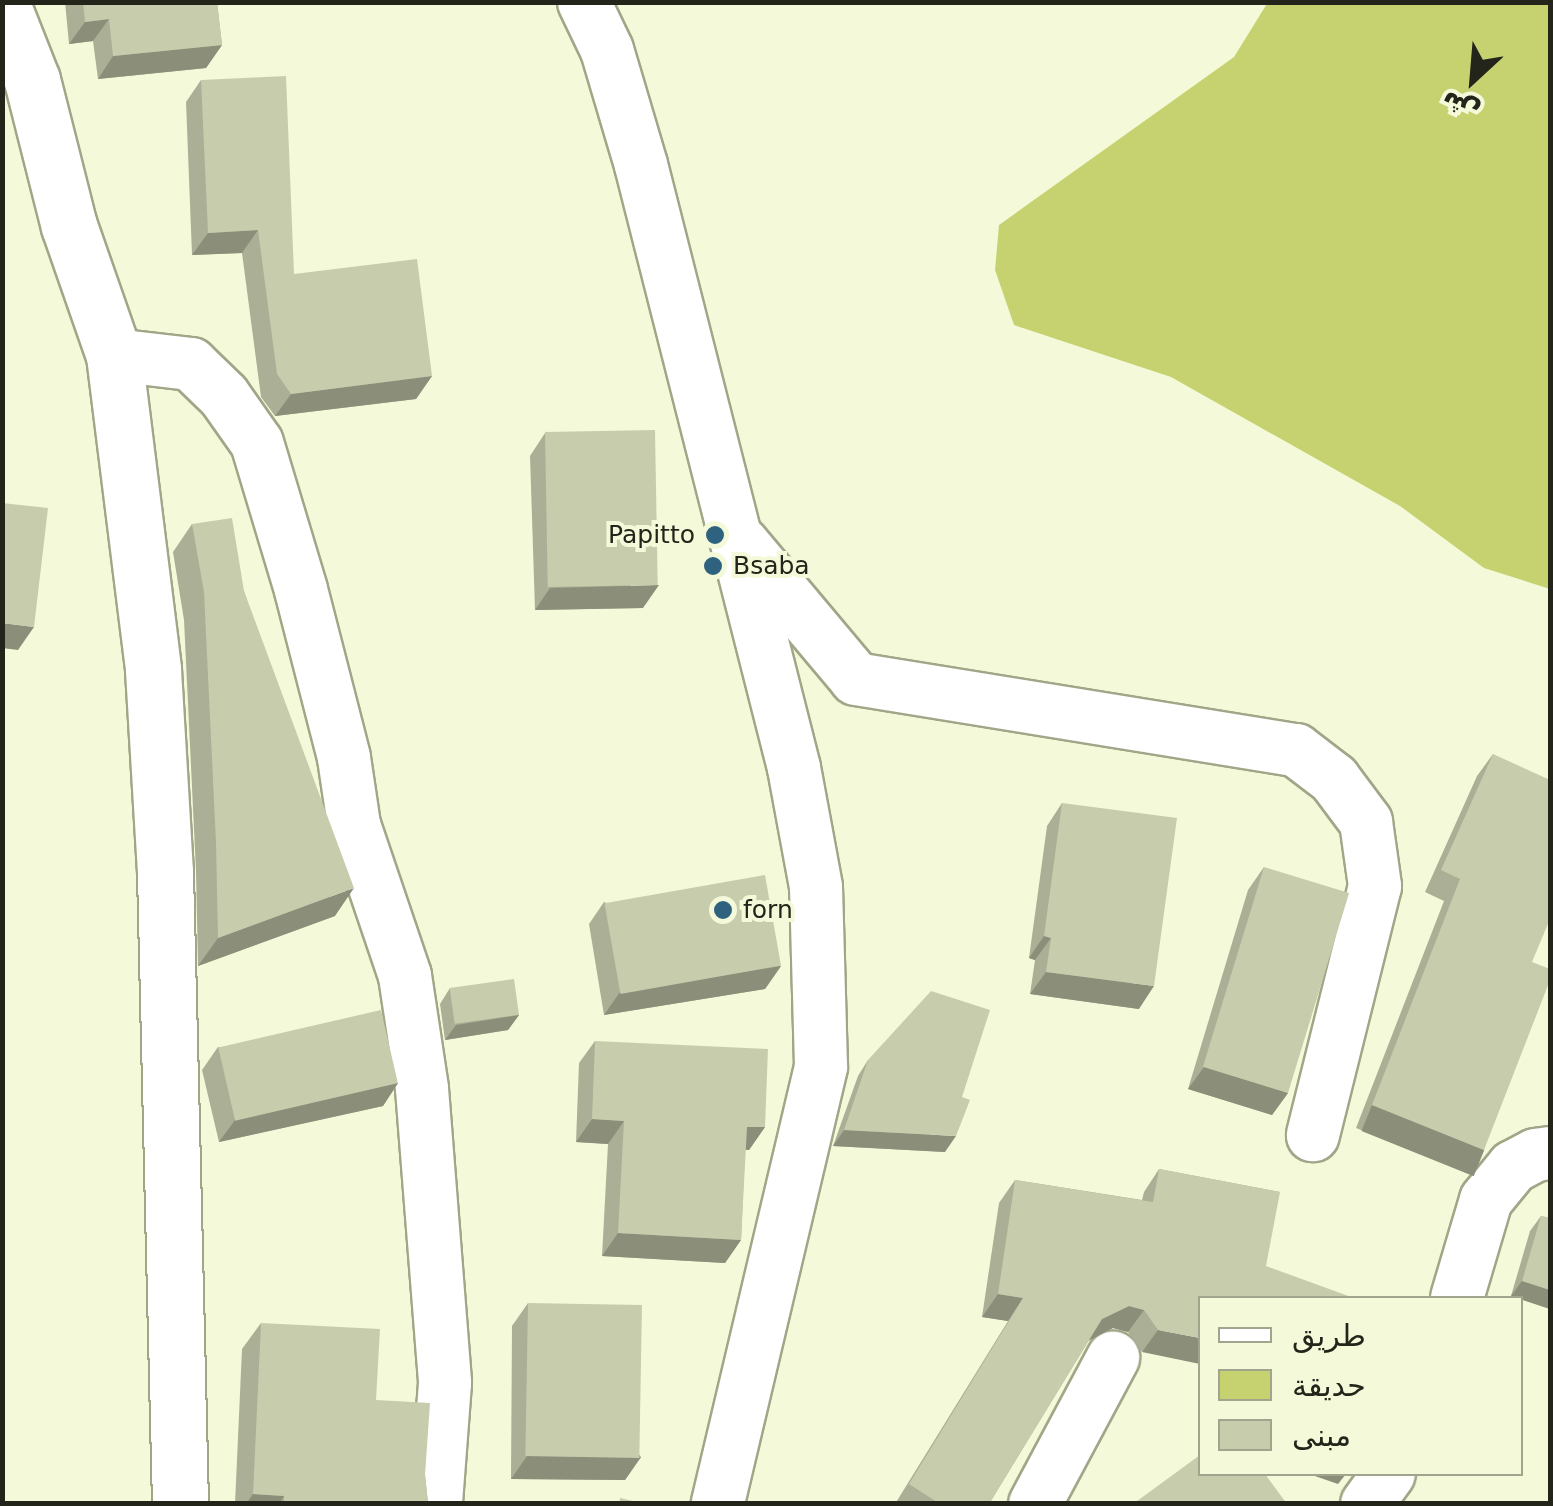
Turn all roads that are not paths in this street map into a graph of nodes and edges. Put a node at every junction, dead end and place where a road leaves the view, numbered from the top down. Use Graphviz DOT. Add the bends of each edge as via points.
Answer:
graph roads {
  1 [pos="584,2"];
  2 [pos="2,4"];
  3 [pos="114,355"];
  4 [pos="732,530"];
  5 [pos="1313,1135"];
  6 [pos="1550,1153"];
  7 [pos="1457,1296"];
  8 [pos="1113,1358"];
  9 [pos="1388,1476"];
  10 [pos="180,1504"];
  11 [pos="436,1504"];
  12 [pos="718,1504"];
  13 [pos="1034,1504"];
  14 [pos="1367,1504"];
  1 -- 4 [label="street" via="607,50 641,164"];
  2 -- 3 [label="street" via="32,80 69,226"];
  3 -- 10 [label="street" via="153,670 165,872"];
  3 -- 11 [label="street" via="191,364 224,396 257,443 301,590 344,758 354,826 405,976 445,1383"];
  4 -- 5 [label="street" via="856,678 1296,750 1334,779 1366,822 1375,886"];
  4 -- 12 [label="street" via="794,768 816,887 822,1000 820,1067 806,1140"];
  6 -- 7 [label="street" via="1513,1167 1486,1200"];
  8 -- 13 [label="street"];
  9 -- 14 [label="street"];
}
